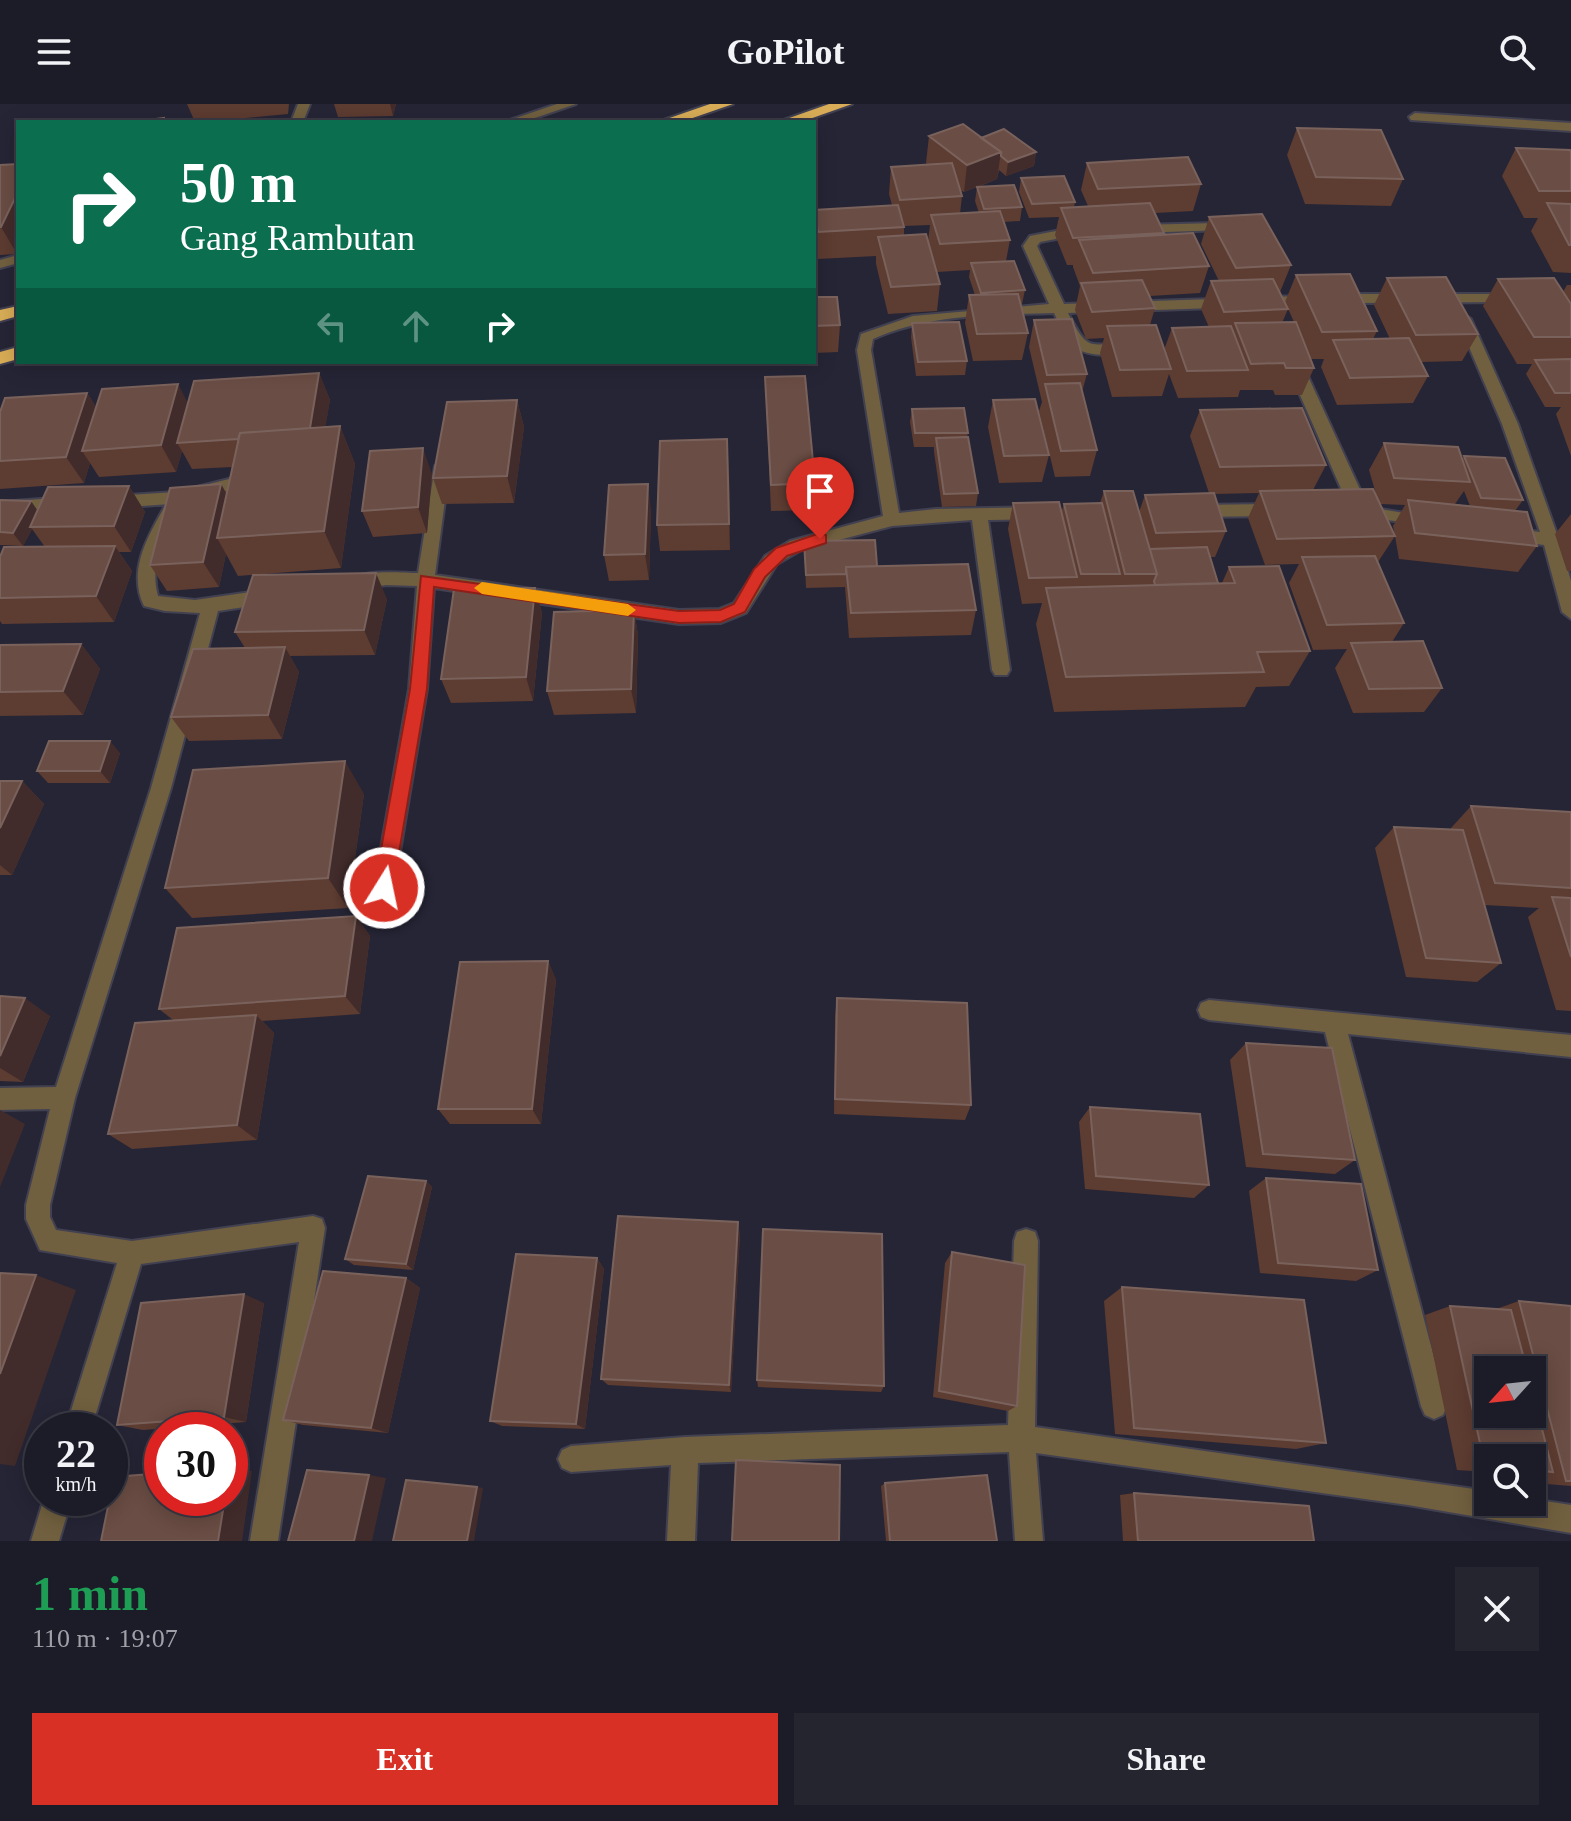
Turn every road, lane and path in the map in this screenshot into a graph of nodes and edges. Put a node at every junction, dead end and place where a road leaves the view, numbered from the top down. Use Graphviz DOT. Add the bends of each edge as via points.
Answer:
graph roads {
  1 [pos="570,104"];
  2 [pos="726,104"];
  3 [pos="845,104"];
  4 [pos="1415,117"];
  5 [pos="518,120"];
  6 [pos="672,120"];
  7 [pos="792,120"];
  8 [pos="1571,127"];
  9 [pos="1218,227"];
  10 [pos="1117,229"];
  11 [pos="1092,230"];
  12 [pos="1454,297"];
  13 [pos="1527,298"];
  14 [pos="1060,309"];
  15 [pos="1284,342"];
  16 [pos="1143,349"];
  17 [pos="441,470"];
  18 [pos="237,483"];
  19 [pos="177,498"];
  20 [pos="0,508"];
  21 [pos="1300,510"];
  22 [pos="1182,511"];
  23 [pos="1338,511"];
  24 [pos="1362,512"];
  25 [pos="1057,513"];
  26 [pos="979,514"];
  27 [pos="892,520"];
  28 [pos="1441,524"];
  29 [pos="1488,531"];
  30 [pos="1551,540"];
  31 [pos="426,580"];
  32 [pos="342,585"];
  33 [pos="284,594"];
  34 [pos="211,606"];
  35 [pos="1571,612"];
  36 [pos="1001,670"];
  37 [pos="384,888"];
  38 [pos="1209,1010"];
  39 [pos="1334,1023"];
  40 [pos="1571,1046"];
  41 [pos="64,1098"];
  42 [pos="0,1099"];
  43 [pos="1026,1241"];
  44 [pos="132,1253"];
  45 [pos="1434,1406"];
  46 [pos="83,1412"];
  47 [pos="1021,1438"];
  48 [pos="685,1450"];
  49 [pos="571,1459"];
  50 [pos="53,1516"];
  51 [pos="1571,1519"];
  52 [pos="45,1541"];
  53 [pos="264,1541"];
  54 [pos="681,1541"];
  55 [pos="1029,1541"];
  1 -- 5 [label="street"];
  2 -- 6 [label="highway"];
  3 -- 7 [label="highway"];
  4 -- 8 [label="street"];
  9 -- 10 [label="street"];
  11 -- 14 [label="street" via="1049,234 1030,246"];
  12 -- 13 [label="street"];
  12 -- 14 [label="street" via="1270,308"];
  12 -- 30 [label="street" via="1510,424"];
  14 -- 16 [label="street" via="1075,341 1088,350"];
  14 -- 27 [label="street" via="888,325 866,337"];
  15 -- 24 [label="street"];
  17 -- 31 [label="street"];
  18 -- 19 [label="street"];
  19 -- 20 [label="street"];
  19 -- 34 [label="street" via="148,553 143,580 150,601 166,607"];
  21 -- 22 [label="street"];
  23 -- 24 [label="street"];
  24 -- 28 [label="street"];
  25 -- 26 [label="street"];
  26 -- 27 [label="street"];
  26 -- 36 [label="street"];
  27 -- 31 [label="street" via="781,552 760,573 740,608 721,616 679,617"];
  29 -- 30 [label="street"];
  30 -- 35 [label="street"];
  31 -- 32 [label="street"];
  31 -- 37 [label="street" via="418,689"];
  33 -- 34 [label="street"];
  34 -- 41 [label="street" via="161,788"];
  38 -- 39 [label="street"];
  39 -- 40 [label="street"];
  39 -- 45 [label="street"];
  41 -- 42 [label="street"];
  41 -- 44 [label="street" via="38,1205 43,1235 58,1244"];
  43 -- 47 [label="street"];
  44 -- 46 [label="street"];
  44 -- 53 [label="street" via="313,1228"];
  47 -- 48 [label="street"];
  47 -- 51 [label="street" via="1438,1495"];
  47 -- 55 [label="street"];
  48 -- 49 [label="street"];
  48 -- 54 [label="street"];
  50 -- 52 [label="street"];
}
